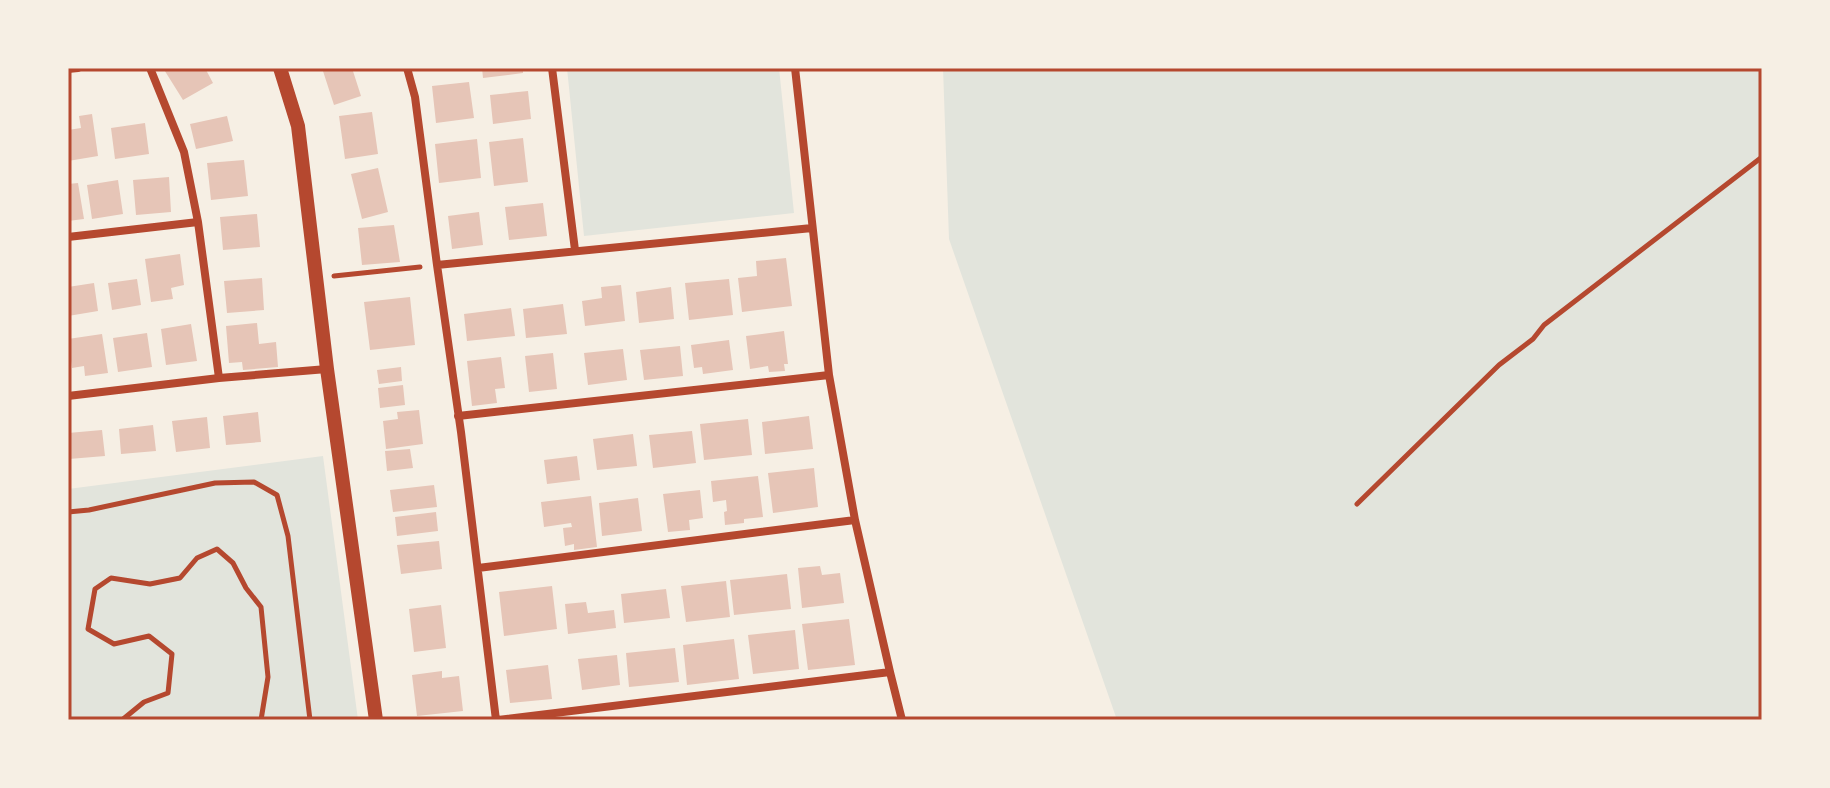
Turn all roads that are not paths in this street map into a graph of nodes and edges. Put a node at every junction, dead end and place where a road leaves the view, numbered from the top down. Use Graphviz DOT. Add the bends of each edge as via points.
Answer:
graph roads {
  1 [pos="78,68"];
  2 [pos="150,68"];
  3 [pos="280,68"];
  4 [pos="407,68"];
  5 [pos="552,68"];
  6 [pos="795,68"];
  7 [pos="68,69"];
  8 [pos="198,222"];
  9 [pos="812,228"];
  10 [pos="68,237"];
  11 [pos="575,250"];
  12 [pos="437,265"];
  13 [pos="327,369"];
  14 [pos="829,375"];
  15 [pos="219,378"];
  16 [pos="68,396"];
  17 [pos="458,416"];
  18 [pos="855,520"];
  19 [pos="478,568"];
  20 [pos="890,672"];
  21 [pos="376,720"];
  22 [pos="497,720"];
  23 [pos="902,720"];
  1 -- 7 [label="street"];
  2 -- 8 [label="street" via="184,152"];
  3 -- 13 [label="street" via="298,126"];
  4 -- 12 [label="street"];
  5 -- 11 [label="street"];
  6 -- 9 [label="street"];
  8 -- 10 [label="street"];
  8 -- 15 [label="street"];
  9 -- 11 [label="street"];
  9 -- 14 [label="street"];
  11 -- 12 [label="street"];
  12 -- 17 [label="street"];
  13 -- 15 [label="street"];
  13 -- 21 [label="street"];
  14 -- 17 [label="street"];
  14 -- 18 [label="street"];
  15 -- 16 [label="street"];
  17 -- 19 [label="street"];
  18 -- 19 [label="street"];
  18 -- 20 [label="street"];
  19 -- 22 [label="street"];
  20 -- 22 [label="street"];
  20 -- 23 [label="street"];
}
